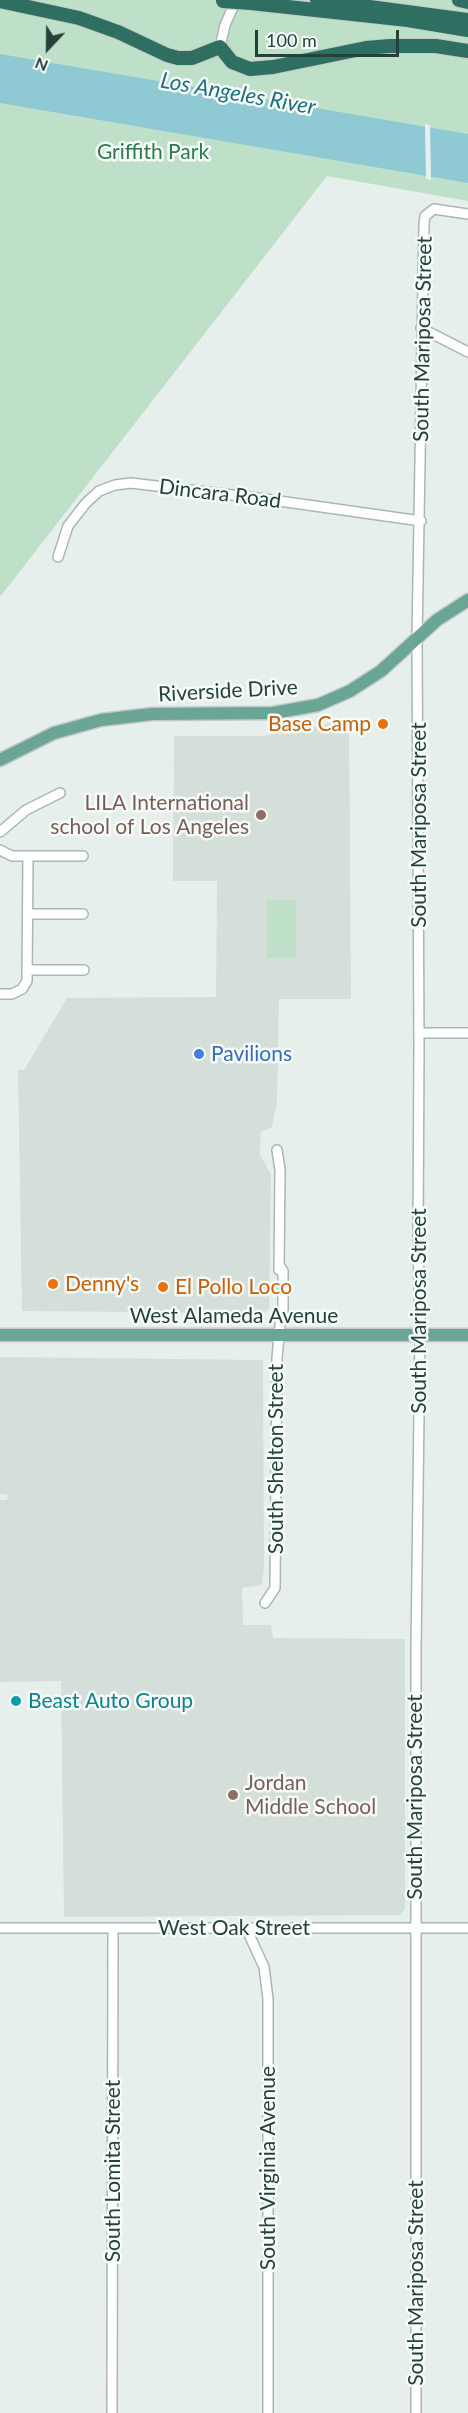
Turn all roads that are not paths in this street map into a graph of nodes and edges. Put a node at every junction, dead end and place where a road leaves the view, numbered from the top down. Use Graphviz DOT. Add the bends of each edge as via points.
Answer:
graph roads {
  1 [pos="218,0"];
  2 [pos="236,0"];
  3 [pos="317,0"];
  4 [pos="459,0"];
  5 [pos="0,1"];
  6 [pos="223,1"];
  7 [pos="468,2"];
  8 [pos="468,20"];
  9 [pos="468,30"];
  10 [pos="220,47"];
  11 [pos="468,51"];
  12 [pos="468,214"];
  13 [pos="421,328"];
  14 [pos="468,352"];
  15 [pos="421,521"];
  16 [pos="57,557"];
  17 [pos="468,600"];
  18 [pos="417,639"];
  19 [pos="0,760"];
  20 [pos="60,793"];
  21 [pos="0,832"];
  22 [pos="0,850"];
  23 [pos="28,856"];
  24 [pos="83,856"];
  25 [pos="28,914"];
  26 [pos="83,914"];
  27 [pos="27,970"];
  28 [pos="84,970"];
  29 [pos="0,994"];
  30 [pos="419,1033"];
  31 [pos="468,1033"];
  32 [pos="277,1150"];
  33 [pos="0,1335"];
  34 [pos="278,1335"];
  35 [pos="420,1335"];
  36 [pos="468,1335"];
  37 [pos="265,1603"];
  38 [pos="415,1927"];
  39 [pos="0,1928"];
  40 [pos="246,1928"];
  41 [pos="468,1928"];
  42 [pos="113,1929"];
  43 [pos="112,2413"];
  44 [pos="268,2413"];
  45 [pos="416,2413"];
  1 -- 6 [label="highway"];
  2 -- 10 [label="street"];
  3 -- 8 [label="highway"];
  4 -- 7 [label="highway"];
  5 -- 10 [label="highway" via="79,18 178,58 192,58"];
  6 -- 9 [label="highway, bridge"];
  10 -- 11 [label="highway" via="232,62 250,69 390,46"];
  12 -- 13 [label="street, South Mariposa Street" via="441,209 425,216"];
  13 -- 14 [label="street"];
  13 -- 15 [label="street, South Mariposa Street"];
  15 -- 16 [label="street, Dincara Road" via="131,483 99,492 87,503 68,526"];
  15 -- 18 [label="street, South Mariposa Street"];
  17 -- 18 [label="main road, Riverside Drive"];
  18 -- 19 [label="main road, Riverside Drive" via="365,682 318,705 273,713 152,714 101,720 54,733"];
  18 -- 30 [label="street, South Mariposa Street"];
  20 -- 21 [label="street" via="26,810"];
  22 -- 23 [label="street" via="12,856"];
  23 -- 24 [label="street"];
  23 -- 25 [label="street"];
  25 -- 26 [label="street"];
  25 -- 27 [label="street"];
  27 -- 28 [label="street"];
  27 -- 29 [label="street" via="22,988 12,994"];
  30 -- 31 [label="street"];
  30 -- 35 [label="street, South Mariposa Street"];
  32 -- 34 [label="street, South Shelton Street" via="283,1271 283,1311"];
  33 -- 34 [label="main road, West Alameda Avenue"];
  34 -- 35 [label="main road, West Alameda Avenue"];
  34 -- 37 [label="street, South Shelton Street" via="275,1588"];
  35 -- 36 [label="main road, West Alameda Avenue"];
  35 -- 38 [label="street, South Mariposa Street"];
  38 -- 40 [label="street, West Oak Street"];
  38 -- 41 [label="street, West Oak Street"];
  38 -- 45 [label="street, South Mariposa Street"];
  39 -- 42 [label="street, West Oak Street"];
  40 -- 42 [label="street, West Oak Street"];
  40 -- 44 [label="street, South Virginia Avenue" via="264,1967 268,1998"];
  42 -- 43 [label="street, South Lomita Street"];
}
